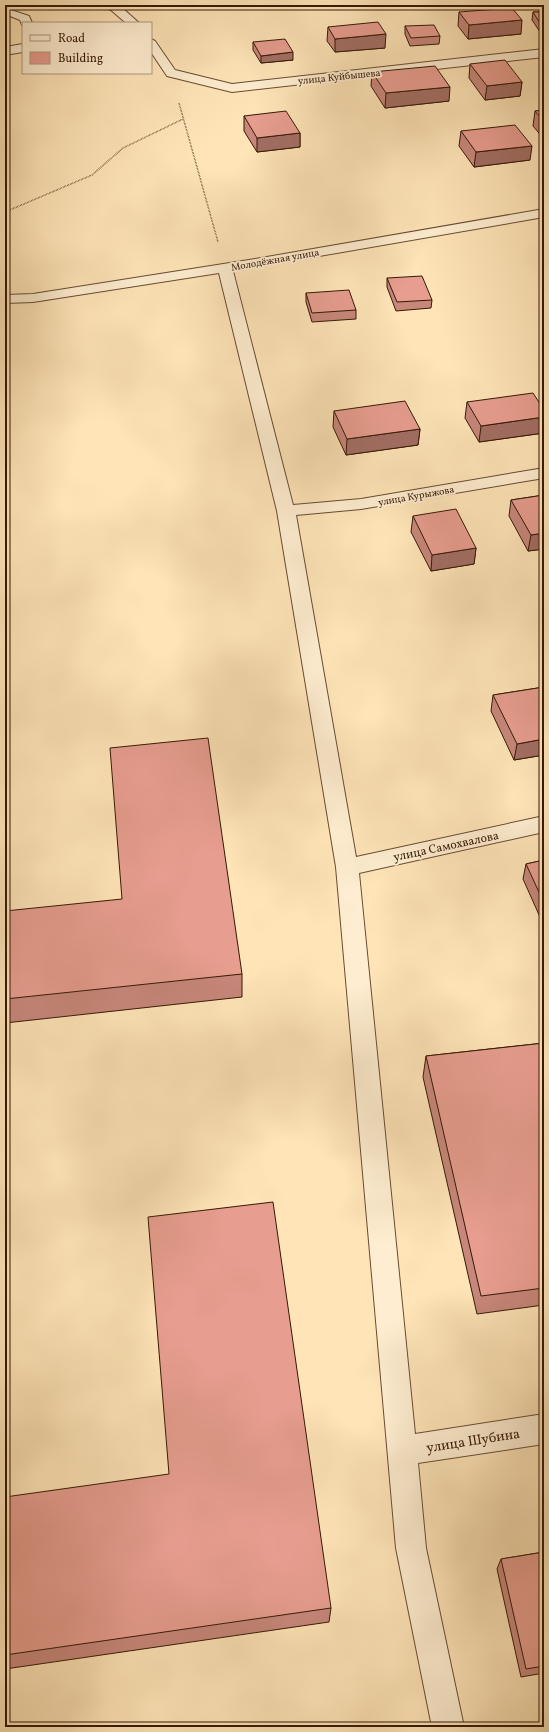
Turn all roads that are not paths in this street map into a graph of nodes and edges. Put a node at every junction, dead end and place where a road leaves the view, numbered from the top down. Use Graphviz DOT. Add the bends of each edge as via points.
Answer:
graph roads {
  1 [pos="106,5"];
  2 [pos="5,12"];
  3 [pos="26,22"];
  4 [pos="132,22"];
  5 [pos="152,44"];
  6 [pos="22,48"];
  7 [pos="5,51"];
  8 [pos="544,53"];
  9 [pos="544,213"];
  10 [pos="225,268"];
  11 [pos="5,299"];
  12 [pos="544,473"];
  13 [pos="286,511"];
  14 [pos="544,824"];
  15 [pos="348,867"];
  16 [pos="544,1429"];
  17 [pos="402,1452"];
  18 [pos="448,1727"];
  1 -- 4 [label="street" via="115,7"];
  2 -- 3 [label="street" via="25,18"];
  5 -- 8 [label="street, улица Куйбышева" via="171,73 232,88"];
  6 -- 7 [label="street"];
  9 -- 10 [label="street, Молодёжная улица"];
  10 -- 11 [label="street, Молодёжная улица" via="33,298"];
  10 -- 13 [label="street"];
  12 -- 13 [label="street, улица Курыжова" via="361,504"];
  13 -- 15 [label="street"];
  14 -- 15 [label="street, улица Самохвалова"];
  15 -- 17 [label="street"];
  16 -- 17 [label="street, улица Шубина"];
  17 -- 18 [label="street" via="411,1548"];
}
